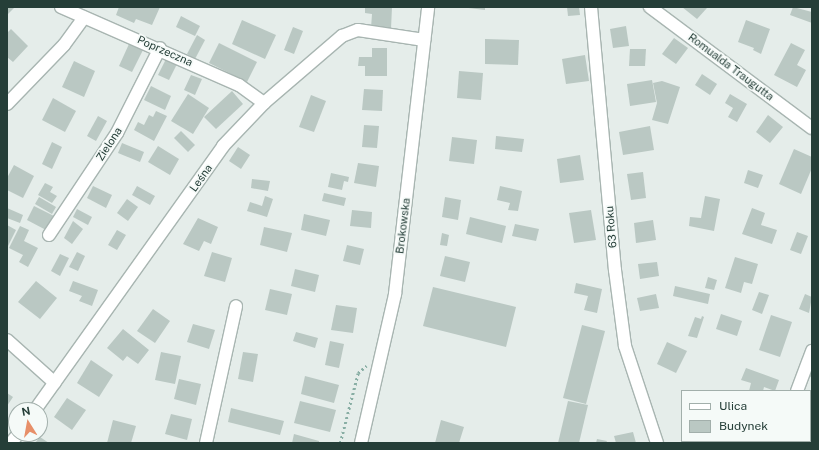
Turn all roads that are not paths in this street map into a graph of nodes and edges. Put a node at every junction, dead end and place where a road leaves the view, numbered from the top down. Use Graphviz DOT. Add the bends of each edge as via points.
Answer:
graph roads {
  1 [pos="61,7"];
  2 [pos="428,7"];
  3 [pos="590,7"];
  4 [pos="650,7"];
  5 [pos="84,17"];
  6 [pos="424,40"];
  7 [pos="160,48"];
  8 [pos="264,103"];
  9 [pos="7,104"];
  10 [pos="812,128"];
  11 [pos="49,235"];
  12 [pos="236,306"];
  13 [pos="7,340"];
  14 [pos="812,351"];
  15 [pos="55,383"];
  16 [pos="797,390"];
  17 [pos="41,402"];
  18 [pos="206,443"];
  19 [pos="361,443"];
  20 [pos="657,443"];
  1 -- 5 [label="street, Poprzeczna"];
  2 -- 6 [label="street, Brokowska"];
  3 -- 20 [label="street, 63 Roku" via="615,270 625,346"];
  4 -- 10 [label="street, Romualda Traugutta"];
  5 -- 7 [label="street, Poprzeczna"];
  5 -- 9 [label="street" via="64,44"];
  6 -- 8 [label="street, Leśna" via="358,30 342,36"];
  6 -- 19 [label="street, Brokowska" via="395,294"];
  7 -- 8 [label="street, Poprzeczna" via="239,85"];
  7 -- 11 [label="street, Zielona" via="117,132"];
  8 -- 15 [label="street, Leśna" via="223,146"];
  12 -- 18 [label="street"];
  13 -- 15 [label="street"];
  14 -- 16 [label="street"];
  15 -- 17 [label="street, Leśna"];
}
